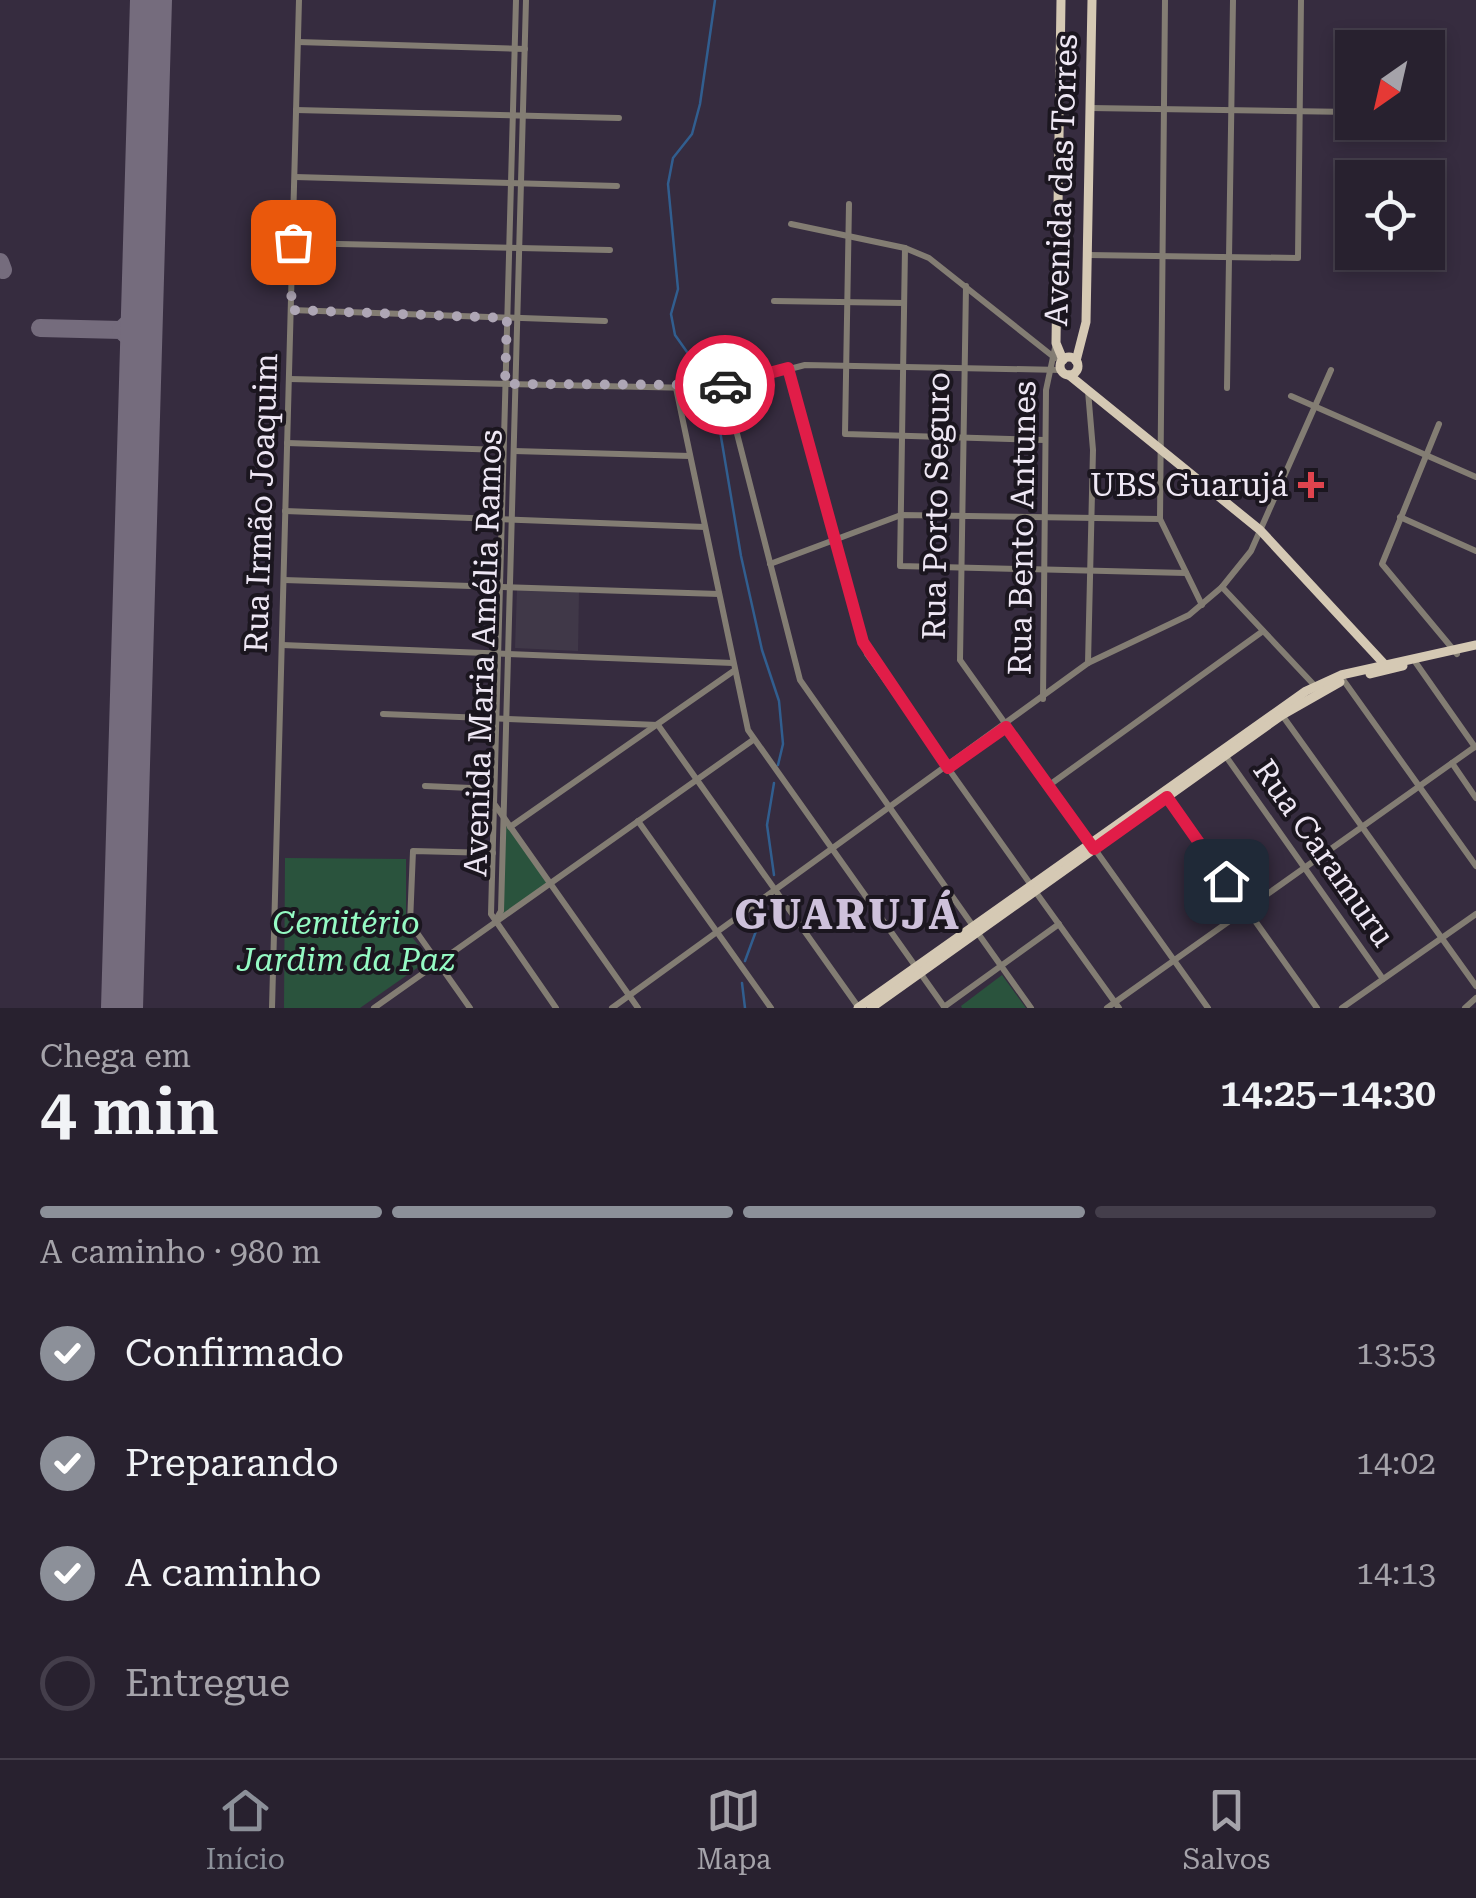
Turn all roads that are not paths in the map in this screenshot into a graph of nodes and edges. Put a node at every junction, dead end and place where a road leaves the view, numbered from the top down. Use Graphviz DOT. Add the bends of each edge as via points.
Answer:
graph roads {
  1 [pos="299,0"];
  2 [pos="516,0"];
  3 [pos="526,0"];
  4 [pos="1061,0"];
  5 [pos="1092,0"];
  6 [pos="1165,0"];
  7 [pos="1234,0"];
  8 [pos="1301,0"];
  9 [pos="298,42"];
  10 [pos="514,48"];
  11 [pos="525,49"];
  12 [pos="1090,108"];
  13 [pos="296,110"];
  14 [pos="1164,110"];
  15 [pos="1232,110"];
  16 [pos="1300,112"];
  17 [pos="1335,112"];
  18 [pos="512,116"];
  19 [pos="523,116"];
  20 [pos="619,118"];
  21 [pos="294,177"];
  22 [pos="511,183"];
  23 [pos="521,184"];
  24 [pos="617,186"];
  25 [pos="849,204"];
  26 [pos="790,224"];
  27 [pos="848,236"];
  28 [pos="293,242"];
  29 [pos="509,248"];
  30 [pos="520,248"];
  31 [pos="906,248"];
  32 [pos="610,250"];
  33 [pos="1088,255"];
  34 [pos="1162,256"];
  35 [pos="1229,257"];
  36 [pos="966,286"];
  37 [pos="774,301"];
  38 [pos="848,302"];
  39 [pos="904,302"];
  40 [pos="291,310"];
  41 [pos="507,318"];
  42 [pos="518,318"];
  43 [pos="605,321"];
  44 [pos="1064,365"];
  45 [pos="846,366"];
  46 [pos="788,368"];
  47 [pos="903,368"];
  48 [pos="964,369"];
  49 [pos="1331,370"];
  50 [pos="289,378"];
  51 [pos="505,384"];
  52 [pos="516,384"];
  53 [pos="731,384"];
  54 [pos="1087,385"];
  55 [pos="676,388"];
  56 [pos="1227,388"];
  57 [pos="1290,396"];
  58 [pos="1314,407"];
  59 [pos="1440,424"];
  60 [pos="902,436"];
  61 [pos="962,438"];
  62 [pos="1045,440"];
  63 [pos="287,443"];
  64 [pos="1161,446"];
  65 [pos="504,450"];
  66 [pos="514,450"];
  67 [pos="690,456"];
  68 [pos="1426,456"];
  69 [pos="1476,478"];
  70 [pos="286,511"];
  71 [pos="900,514"];
  72 [pos="960,516"];
  73 [pos="1400,516"];
  74 [pos="1044,517"];
  75 [pos="1092,518"];
  76 [pos="502,519"];
  77 [pos="1160,519"];
  78 [pos="512,520"];
  79 [pos="705,527"];
  80 [pos="1260,530"];
  81 [pos="834,540"];
  82 [pos="1476,550"];
  83 [pos="770,564"];
  84 [pos="959,568"];
  85 [pos="1044,570"];
  86 [pos="1090,571"];
  87 [pos="1186,573"];
  88 [pos="284,580"];
  89 [pos="500,587"];
  90 [pos="510,587"];
  91 [pos="1222,588"];
  92 [pos="719,594"];
  93 [pos="1202,605"];
  94 [pos="1263,631"];
  95 [pos="282,646"];
  96 [pos="1476,648"];
  97 [pos="1455,651"];
  98 [pos="498,654"];
  99 [pos="508,654"];
  100 [pos="1416,662"];
  101 [pos="1088,664"];
  102 [pos="734,666"];
  103 [pos="1387,666"];
  104 [pos="1344,680"];
  105 [pos="1315,686"];
  106 [pos="1042,700"];
  107 [pos="383,714"];
  108 [pos="1282,714"];
  109 [pos="496,719"];
  110 [pos="507,719"];
  111 [pos="658,724"];
  112 [pos="1006,727"];
  113 [pos="754,740"];
  114 [pos="1475,746"];
  115 [pos="1225,755"];
  116 [pos="1452,763"];
  117 [pos="948,768"];
  118 [pos="697,779"];
  119 [pos="425,786"];
  120 [pos="1048,786"];
  121 [pos="1419,786"];
  122 [pos="494,789"];
  123 [pos="1167,797"];
  124 [pos="1476,798"];
  125 [pos="494,804"];
  126 [pos="890,810"];
  127 [pos="504,818"];
  128 [pos="638,822"];
  129 [pos="1362,826"];
  130 [pos="510,827"];
  131 [pos="1092,846"];
  132 [pos="832,850"];
  133 [pos="493,853"];
  134 [pos="1476,866"];
  135 [pos="1304,868"];
  136 [pos="550,883"];
  137 [pos="1033,888"];
  138 [pos="776,891"];
  139 [pos="1246,909"];
  140 [pos="1476,914"];
  141 [pos="495,922"];
  142 [pos="1059,924"];
  143 [pos="975,929"];
  144 [pos="717,933"];
  145 [pos="1442,938"];
  146 [pos="1174,961"];
  147 [pos="438,962"];
  148 [pos="1001,966"];
  149 [pos="918,970"];
  150 [pos="1383,979"];
  151 [pos="1476,986"];
  152 [pos="629,996"];
  153 [pos="1476,998"];
  154 [pos="384,1005"];
  155 [pos="1117,1005"];
  156 [pos="272,1008"];
  157 [pos="374,1008"];
  158 [pos="470,1008"];
  159 [pos="556,1008"];
  160 [pos="612,1008"];
  161 [pos="638,1008"];
  162 [pos="770,1008"];
  163 [pos="859,1008"];
  164 [pos="870,1008"];
  165 [pos="945,1008"];
  166 [pos="1031,1008"];
  167 [pos="1107,1008"];
  168 [pos="1208,1008"];
  169 [pos="1316,1008"];
  170 [pos="1342,1008"];
  171 [pos="1465,1008"];
  1 -- 9 [label="street, Rua Irmão Joaquim"];
  2 -- 10 [label="street, Avenida Maria Amélia Ramos"];
  3 -- 11 [label="street, Avenida Maria Amélia Ramos"];
  4 -- 44 [label="main road, Avenida das Torres" via="1056,343"];
  5 -- 12 [label="main road, Avenida das Torres"];
  6 -- 14 [label="street"];
  7 -- 15 [label="street"];
  8 -- 16 [label="street"];
  9 -- 10 [label="street"];
  9 -- 13 [label="street, Rua Irmão Joaquim"];
  10 -- 11 [label="street"];
  10 -- 18 [label="street, Avenida Maria Amélia Ramos"];
  11 -- 19 [label="street, Avenida Maria Amélia Ramos"];
  12 -- 14 [label="street"];
  12 -- 33 [label="main road, Avenida das Torres"];
  13 -- 18 [label="street"];
  13 -- 21 [label="street, Rua Irmão Joaquim"];
  14 -- 15 [label="street"];
  14 -- 34 [label="street"];
  15 -- 16 [label="street"];
  15 -- 35 [label="street"];
  16 -- 17 [label="street"];
  16 -- 35 [label="street" via="1298,258"];
  18 -- 19 [label="street"];
  18 -- 22 [label="street, Avenida Maria Amélia Ramos"];
  19 -- 20 [label="street"];
  19 -- 23 [label="street, Avenida Maria Amélia Ramos"];
  21 -- 22 [label="street"];
  21 -- 28 [label="street, Rua Irmão Joaquim"];
  22 -- 23 [label="street"];
  22 -- 29 [label="street, Avenida Maria Amélia Ramos"];
  23 -- 24 [label="street"];
  23 -- 30 [label="street, Avenida Maria Amélia Ramos"];
  25 -- 27 [label="street"];
  26 -- 27 [label="street"];
  27 -- 31 [label="street"];
  27 -- 38 [label="street"];
  28 -- 29 [label="street"];
  28 -- 40 [label="street, Rua Irmão Joaquim"];
  29 -- 30 [label="street"];
  29 -- 41 [label="street, Avenida Maria Amélia Ramos"];
  30 -- 32 [label="street"];
  30 -- 42 [label="street, Avenida Maria Amélia Ramos"];
  31 -- 36 [label="street"];
  31 -- 39 [label="street"];
  33 -- 34 [label="street"];
  33 -- 44 [label="main road, Avenida das Torres" via="1086,322"];
  34 -- 35 [label="street"];
  34 -- 64 [label="street"];
  35 -- 56 [label="street"];
  36 -- 44 [label="street"];
  36 -- 48 [label="street, Rua Porto Seguro"];
  37 -- 38 [label="street"];
  38 -- 39 [label="street"];
  38 -- 45 [label="street"];
  39 -- 47 [label="street"];
  40 -- 41 [label="street"];
  40 -- 50 [label="street, Rua Irmão Joaquim"];
  41 -- 42 [label="street"];
  41 -- 51 [label="street, Avenida Maria Amélia Ramos"];
  42 -- 43 [label="street"];
  42 -- 52 [label="street, Avenida Maria Amélia Ramos"];
  44 -- 48 [label="street"];
  44 -- 54 [label="main road"];
  44 -- 62 [label="street, Rua Bento Antunes"];
  45 -- 46 [label="street"];
  45 -- 47 [label="street"];
  45 -- 60 [label="street" via="845,434"];
  46 -- 53 [label="street"];
  46 -- 81 [label="street"];
  47 -- 48 [label="street"];
  47 -- 60 [label="street"];
  48 -- 61 [label="street, Rua Porto Seguro"];
  49 -- 58 [label="street"];
  50 -- 51 [label="street"];
  50 -- 63 [label="street, Rua Irmão Joaquim"];
  51 -- 52 [label="street"];
  51 -- 65 [label="street, Avenida Maria Amélia Ramos"];
  52 -- 55 [label="street"];
  52 -- 66 [label="street, Avenida Maria Amélia Ramos"];
  53 -- 55 [label="street"];
  53 -- 83 [label="street" via="733,418"];
  54 -- 64 [label="main road"];
  54 -- 75 [label="street"];
  55 -- 67 [label="street"];
  57 -- 58 [label="street"];
  58 -- 68 [label="street"];
  58 -- 80 [label="street"];
  59 -- 68 [label="street"];
  60 -- 61 [label="street"];
  60 -- 71 [label="street"];
  61 -- 62 [label="street"];
  61 -- 72 [label="street, Rua Porto Seguro"];
  62 -- 74 [label="street, Rua Bento Antunes"];
  63 -- 65 [label="street"];
  63 -- 70 [label="street, Rua Irmão Joaquim"];
  64 -- 77 [label="street"];
  64 -- 80 [label="main road"];
  65 -- 76 [label="street, Avenida Maria Amélia Ramos"];
  66 -- 67 [label="street"];
  66 -- 78 [label="street, Avenida Maria Amélia Ramos"];
  67 -- 79 [label="street"];
  68 -- 69 [label="street"];
  68 -- 73 [label="street"];
  70 -- 76 [label="street"];
  70 -- 88 [label="street, Rua Irmão Joaquim"];
  71 -- 72 [label="street"];
  71 -- 81 [label="street"];
  71 -- 84 [label="street" via="900,566"];
  72 -- 74 [label="street"];
  72 -- 84 [label="street, Rua Porto Seguro"];
  73 -- 82 [label="street"];
  73 -- 97 [label="street" via="1384,570"];
  74 -- 75 [label="street"];
  74 -- 85 [label="street, Rua Bento Antunes"];
  75 -- 77 [label="street"];
  75 -- 86 [label="street"];
  76 -- 78 [label="street"];
  76 -- 89 [label="street, Avenida Maria Amélia Ramos"];
  77 -- 87 [label="street"];
  78 -- 79 [label="street"];
  78 -- 90 [label="street, Avenida Maria Amélia Ramos"];
  79 -- 92 [label="street"];
  80 -- 91 [label="street" via="1245,563"];
  80 -- 103 [label="main road"];
  81 -- 83 [label="street"];
  81 -- 117 [label="street" via="868,654"];
  83 -- 126 [label="street" via="800,680"];
  84 -- 85 [label="street"];
  84 -- 112 [label="street, Rua Porto Seguro" via="958,652"];
  85 -- 86 [label="street"];
  85 -- 106 [label="street, Rua Bento Antunes"];
  86 -- 87 [label="street"];
  86 -- 101 [label="street"];
  87 -- 93 [label="street"];
  88 -- 89 [label="street"];
  88 -- 95 [label="street, Rua Irmão Joaquim"];
  89 -- 90 [label="street"];
  89 -- 98 [label="street, Avenida Maria Amélia Ramos"];
  90 -- 92 [label="street"];
  90 -- 99 [label="street, Avenida Maria Amélia Ramos"];
  91 -- 93 [label="street"];
  91 -- 94 [label="street"];
  92 -- 102 [label="street"];
  93 -- 101 [label="street"];
  94 -- 105 [label="street"];
  94 -- 120 [label="street"];
  95 -- 98 [label="street"];
  95 -- 156 [label="street, Rua Irmão Joaquim"];
  96 -- 97 [label="main road"];
  97 -- 100 [label="main road"];
  97 -- 103 [label="main road"];
  98 -- 99 [label="street"];
  98 -- 109 [label="street, Avenida Maria Amélia Ramos"];
  99 -- 102 [label="street"];
  99 -- 110 [label="street, Avenida Maria Amélia Ramos"];
  100 -- 103 [label="main road"];
  100 -- 114 [label="street"];
  101 -- 106 [label="street"];
  102 -- 111 [label="street"];
  102 -- 113 [label="street"];
  103 -- 104 [label="main road"];
  103 -- 105 [label="main road"];
  104 -- 108 [label="main road"];
  104 -- 121 [label="street"];
  105 -- 131 [label="main road"];
  106 -- 112 [label="street"];
  107 -- 109 [label="street"];
  108 -- 115 [label="main road"];
  108 -- 129 [label="street"];
  109 -- 110 [label="street"];
  109 -- 122 [label="street, Avenida Maria Amélia Ramos"];
  110 -- 111 [label="street"];
  110 -- 127 [label="street, Avenida Maria Amélia Ramos"];
  111 -- 118 [label="street"];
  111 -- 130 [label="street"];
  112 -- 117 [label="street"];
  112 -- 120 [label="street, Rua Porto Seguro"];
  113 -- 118 [label="street"];
  113 -- 132 [label="street"];
  114 -- 116 [label="street"];
  115 -- 123 [label="main road"];
  115 -- 135 [label="street, Rua Caramuru"];
  116 -- 121 [label="street"];
  116 -- 124 [label="street"];
  117 -- 126 [label="street"];
  117 -- 137 [label="street"];
  118 -- 128 [label="street"];
  118 -- 138 [label="street"];
  119 -- 122 [label="street"];
  120 -- 131 [label="street, Rua Porto Seguro"];
  121 -- 129 [label="street"];
  121 -- 134 [label="street"];
  122 -- 125 [label="street, Avenida Maria Amélia Ramos"];
  123 -- 131 [label="main road"];
  123 -- 139 [label="street"];
  125 -- 127 [label="street"];
  125 -- 133 [label="street, Avenida Maria Amélia Ramos"];
  126 -- 132 [label="street"];
  126 -- 143 [label="street"];
  127 -- 130 [label="street"];
  127 -- 141 [label="street, Avenida Maria Amélia Ramos" via="502,911"];
  128 -- 136 [label="street"];
  128 -- 144 [label="street"];
  129 -- 135 [label="street"];
  129 -- 145 [label="street"];
  130 -- 136 [label="street"];
  131 -- 137 [label="main road"];
  131 -- 146 [label="street, Rua Porto Seguro"];
  132 -- 138 [label="street"];
  132 -- 149 [label="street"];
  133 -- 141 [label="street, Avenida Maria Amélia Ramos"];
  133 -- 147 [label="street" via="413,851 410,923"];
  135 -- 139 [label="street"];
  135 -- 150 [label="street, Rua Caramuru"];
  136 -- 141 [label="street"];
  136 -- 152 [label="street"];
  137 -- 142 [label="street"];
  137 -- 143 [label="main road"];
  138 -- 144 [label="street"];
  138 -- 163 [label="street"];
  139 -- 146 [label="street"];
  139 -- 169 [label="street"];
  140 -- 145 [label="street"];
  141 -- 147 [label="street"];
  141 -- 159 [label="street"];
  142 -- 148 [label="street"];
  142 -- 155 [label="street"];
  143 -- 148 [label="street"];
  143 -- 149 [label="main road"];
  144 -- 152 [label="street"];
  144 -- 162 [label="street"];
  145 -- 150 [label="street"];
  145 -- 151 [label="street"];
  146 -- 155 [label="street"];
  146 -- 168 [label="street, Rua Porto Seguro"];
  147 -- 154 [label="street"];
  147 -- 158 [label="street"];
  148 -- 165 [label="street"];
  148 -- 166 [label="street"];
  149 -- 163 [label="main road"];
  149 -- 164 [label="main road"];
  149 -- 165 [label="street"];
  150 -- 170 [label="street"];
  152 -- 160 [label="street"];
  152 -- 161 [label="street"];
  153 -- 171 [label="street"];
  154 -- 157 [label="street"];
  155 -- 167 [label="street"];
}
